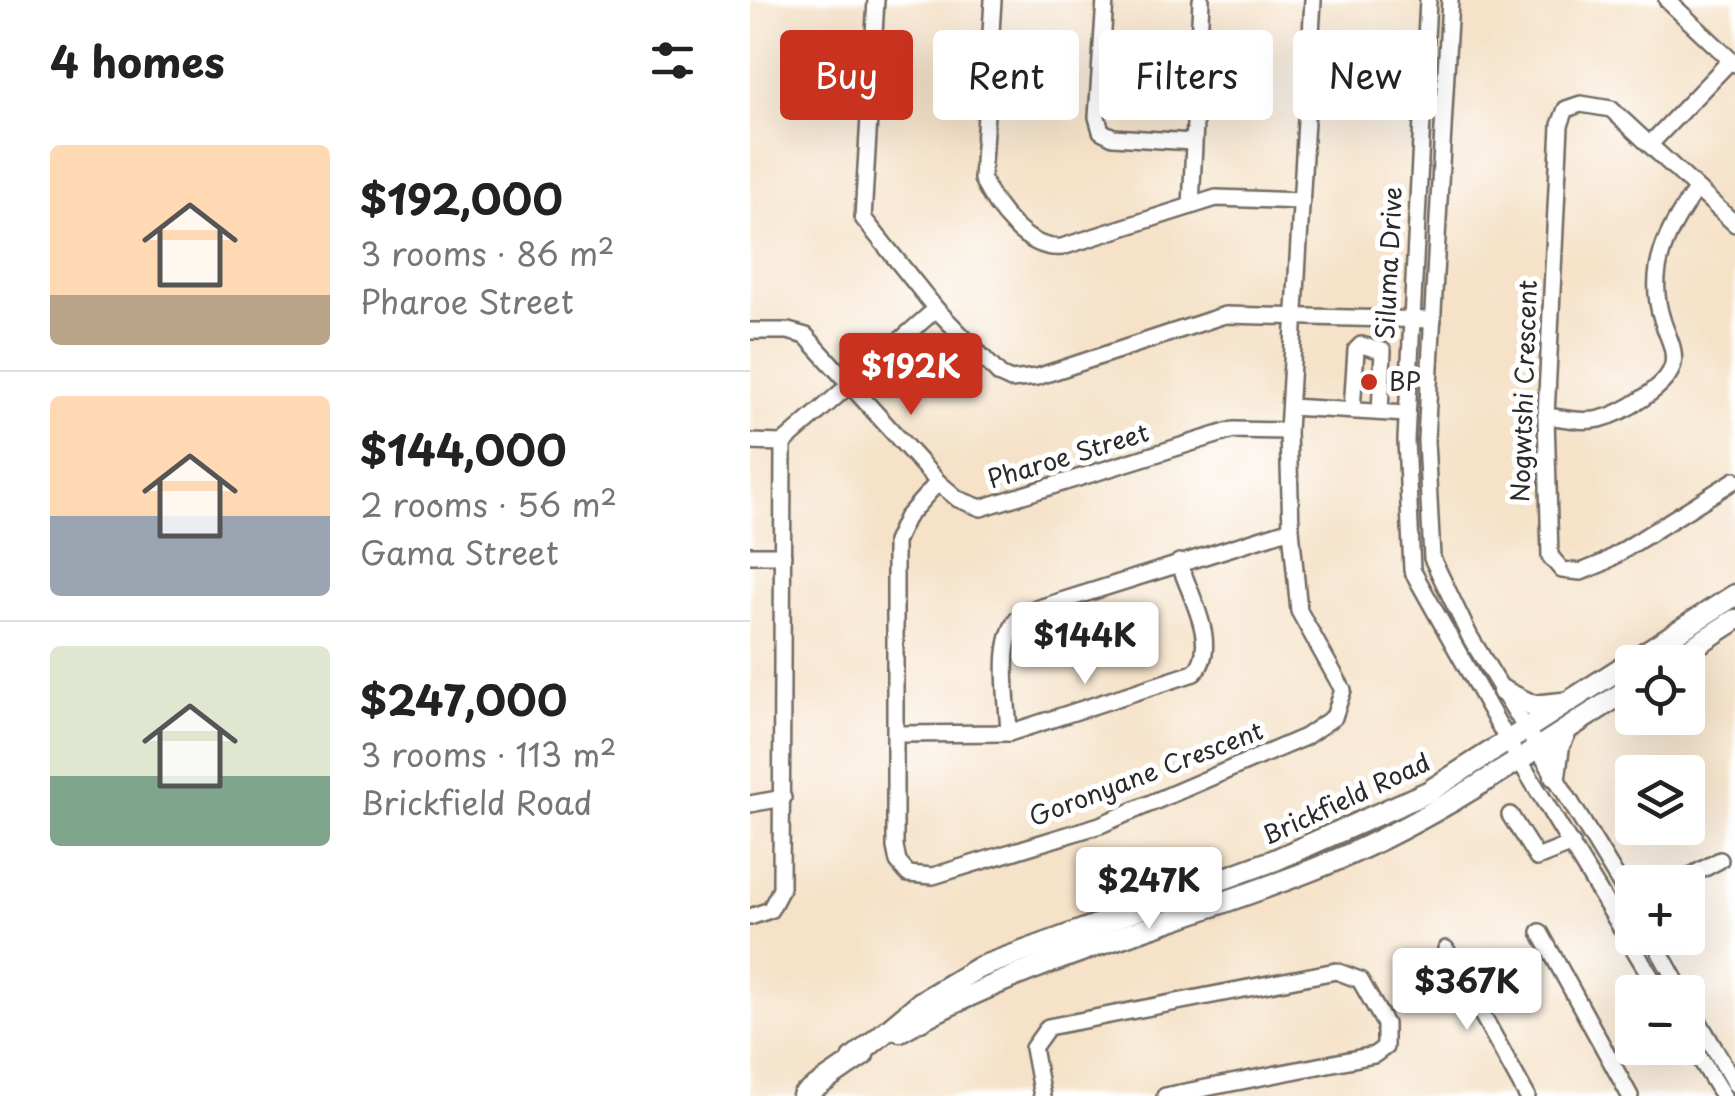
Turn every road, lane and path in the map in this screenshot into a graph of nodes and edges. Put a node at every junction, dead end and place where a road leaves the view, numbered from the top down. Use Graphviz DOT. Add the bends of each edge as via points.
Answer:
graph roads {
  1 [pos="876,0"];
  2 [pos="993,0"];
  3 [pos="1104,0"];
  4 [pos="1201,0"];
  5 [pos="1312,0"];
  6 [pos="1428,0"];
  7 [pos="1450,0"];
  8 [pos="1668,0"];
  9 [pos="1733,62"];
  10 [pos="1192,142"];
  11 [pos="1650,144"];
  12 [pos="1696,190"];
  13 [pos="1302,201"];
  14 [pos="1191,206"];
  15 [pos="1735,224"];
  16 [pos="936,309"];
  17 [pos="1296,316"];
  18 [pos="1434,320"];
  19 [pos="1410,321"];
  20 [pos="750,331"];
  21 [pos="1382,372"];
  22 [pos="1408,374"];
  23 [pos="1430,374"];
  24 [pos="851,384"];
  25 [pos="1290,407"];
  26 [pos="1352,410"];
  27 [pos="1380,412"];
  28 [pos="1407,414"];
  29 [pos="1546,416"];
  30 [pos="1288,432"];
  31 [pos="750,442"];
  32 [pos="783,443"];
  33 [pos="1735,480"];
  34 [pos="938,482"];
  35 [pos="1291,529"];
  36 [pos="750,555"];
  37 [pos="783,555"];
  38 [pos="1179,562"];
  39 [pos="1735,595"];
  40 [pos="1735,620"];
  41 [pos="1696,645"];
  42 [pos="1503,691"];
  43 [pos="1578,697"];
  44 [pos="1615,698"];
  45 [pos="1567,729"];
  46 [pos="1527,730"];
  47 [pos="1008,733"];
  48 [pos="897,734"];
  49 [pos="1539,749"];
  50 [pos="1515,752"];
  51 [pos="1555,776"];
  52 [pos="783,798"];
  53 [pos="750,804"];
  54 [pos="1510,816"];
  55 [pos="1572,844"];
  56 [pos="1720,860"];
  57 [pos="1705,868"];
  58 [pos="1615,877"];
  59 [pos="1615,916"];
  60 [pos="750,917"];
  61 [pos="1540,932"];
  62 [pos="1446,948"];
  63 [pos="1705,1031"];
  64 [pos="1704,1065"];
  65 [pos="1734,1080"];
  66 [pos="1720,1091"];
  67 [pos="803,1096"];
  68 [pos="1042,1096"];
  69 [pos="1164,1096"];
  70 [pos="1527,1096"];
  71 [pos="1630,1096"];
  1 -- 16 [label="street" via="863,218"];
  2 -- 14 [label="street" via="982,179 1016,226 1051,248"];
  3 -- 10 [label="street" via="1101,131"];
  4 -- 10 [label="street"];
  5 -- 13 [label="street, Goronyane Crescent"];
  6 -- 19 [label="street, Siluma Drive"];
  7 -- 18 [label="street, Siluma Drive"];
  8 -- 9 [label="street"];
  9 -- 11 [label="street"];
  10 -- 14 [label="street"];
  11 -- 12 [label="street, Nogwtshi Crescent"];
  11 -- 29 [label="street, Nogwtshi Crescent" via="1604,106 1572,105 1562,116"];
  12 -- 15 [label="street, Nogwtshi Crescent"];
  12 -- 29 [label="street" via="1661,248 1658,305 1672,345 1670,372 1602,419"];
  13 -- 14 [label="street" via="1216,198"];
  13 -- 17 [label="street, Goronyane Crescent"];
  16 -- 17 [label="street" via="1011,380 1225,315"];
  16 -- 24 [label="street"];
  17 -- 19 [label="street"];
  17 -- 25 [label="street, Goronyane Crescent"];
  18 -- 19 [label="street"];
  18 -- 23 [label="street, Siluma Drive"];
  19 -- 22 [label="street, Siluma Drive"];
  20 -- 24 [label="street, Pharoe Street" via="806,336"];
  21 -- 22 [label="street"];
  21 -- 26 [label="street" via="1382,349 1358,346"];
  21 -- 27 [label="street"];
  22 -- 23 [label="street"];
  22 -- 28 [label="street, Siluma Drive"];
  23 -- 42 [label="street, Siluma Drive" via="1426,479 1432,558"];
  24 -- 32 [label="street"];
  24 -- 34 [label="street, Pharoe Street"];
  25 -- 26 [label="street"];
  25 -- 30 [label="street, Goronyane Crescent"];
  26 -- 27 [label="street"];
  27 -- 28 [label="street"];
  28 -- 50 [label="street, Siluma Drive" via="1412,570"];
  29 -- 33 [label="street, Nogwtshi Crescent" via="1548,545 1562,570 1581,572 1603,563"];
  30 -- 34 [label="street, Pharoe Street" via="1234,430 990,508 965,503"];
  30 -- 35 [label="street, Goronyane Crescent"];
  31 -- 32 [label="street"];
  32 -- 37 [label="street"];
  34 -- 48 [label="street, Goronyane Crescent" via="906,518 895,542"];
  35 -- 38 [label="street"];
  35 -- 48 [label="street, Goronyane Crescent" via="1299,612 1343,690 1334,717 1305,737 1100,825 919,878 896,857"];
  36 -- 37 [label="street"];
  37 -- 52 [label="street"];
  38 -- 47 [label="street" via="1017,618 1008,643"];
  38 -- 47 [label="street" via="1206,645 1200,667"];
  39 -- 43 [label="main road, Brickfield Road"];
  40 -- 41 [label="main road"];
  42 -- 43 [label="main road" via="1532,706"];
  42 -- 46 [label="street, Siluma Drive"];
  43 -- 46 [label="main road, Brickfield Road"];
  44 -- 45 [label="main road, Brickfield Road"];
  45 -- 49 [label="main road, Brickfield Road"];
  45 -- 51 [label="main road"];
  46 -- 49 [label="street, Siluma Drive"];
  46 -- 50 [label="main road, Brickfield Road"];
  47 -- 48 [label="street"];
  49 -- 50 [label="main road, Brickfield Road"];
  49 -- 51 [label="street, Siluma Drive"];
  50 -- 55 [label="street, Siluma Drive"];
  50 -- 67 [label="main road, Brickfield Road" via="1434,814 1354,852 986,989 853,1059"];
  51 -- 58 [label="street, Siluma Drive"];
  52 -- 53 [label="street"];
  52 -- 60 [label="street" via="780,896 770,910"];
  54 -- 55 [label="street" via="1537,858"];
  55 -- 59 [label="street, Siluma Drive"];
  56 -- 57 [label="street"];
  61 -- 71 [label="street"];
  62 -- 70 [label="street"];
  63 -- 65 [label="street"];
  64 -- 66 [label="street"];
  65 -- 66 [label="street"];
  68 -- 69 [label="street" via="1033,1048 1048,1028 1336,972 1360,980 1388,1032 1386,1047 1374,1055"];
}
